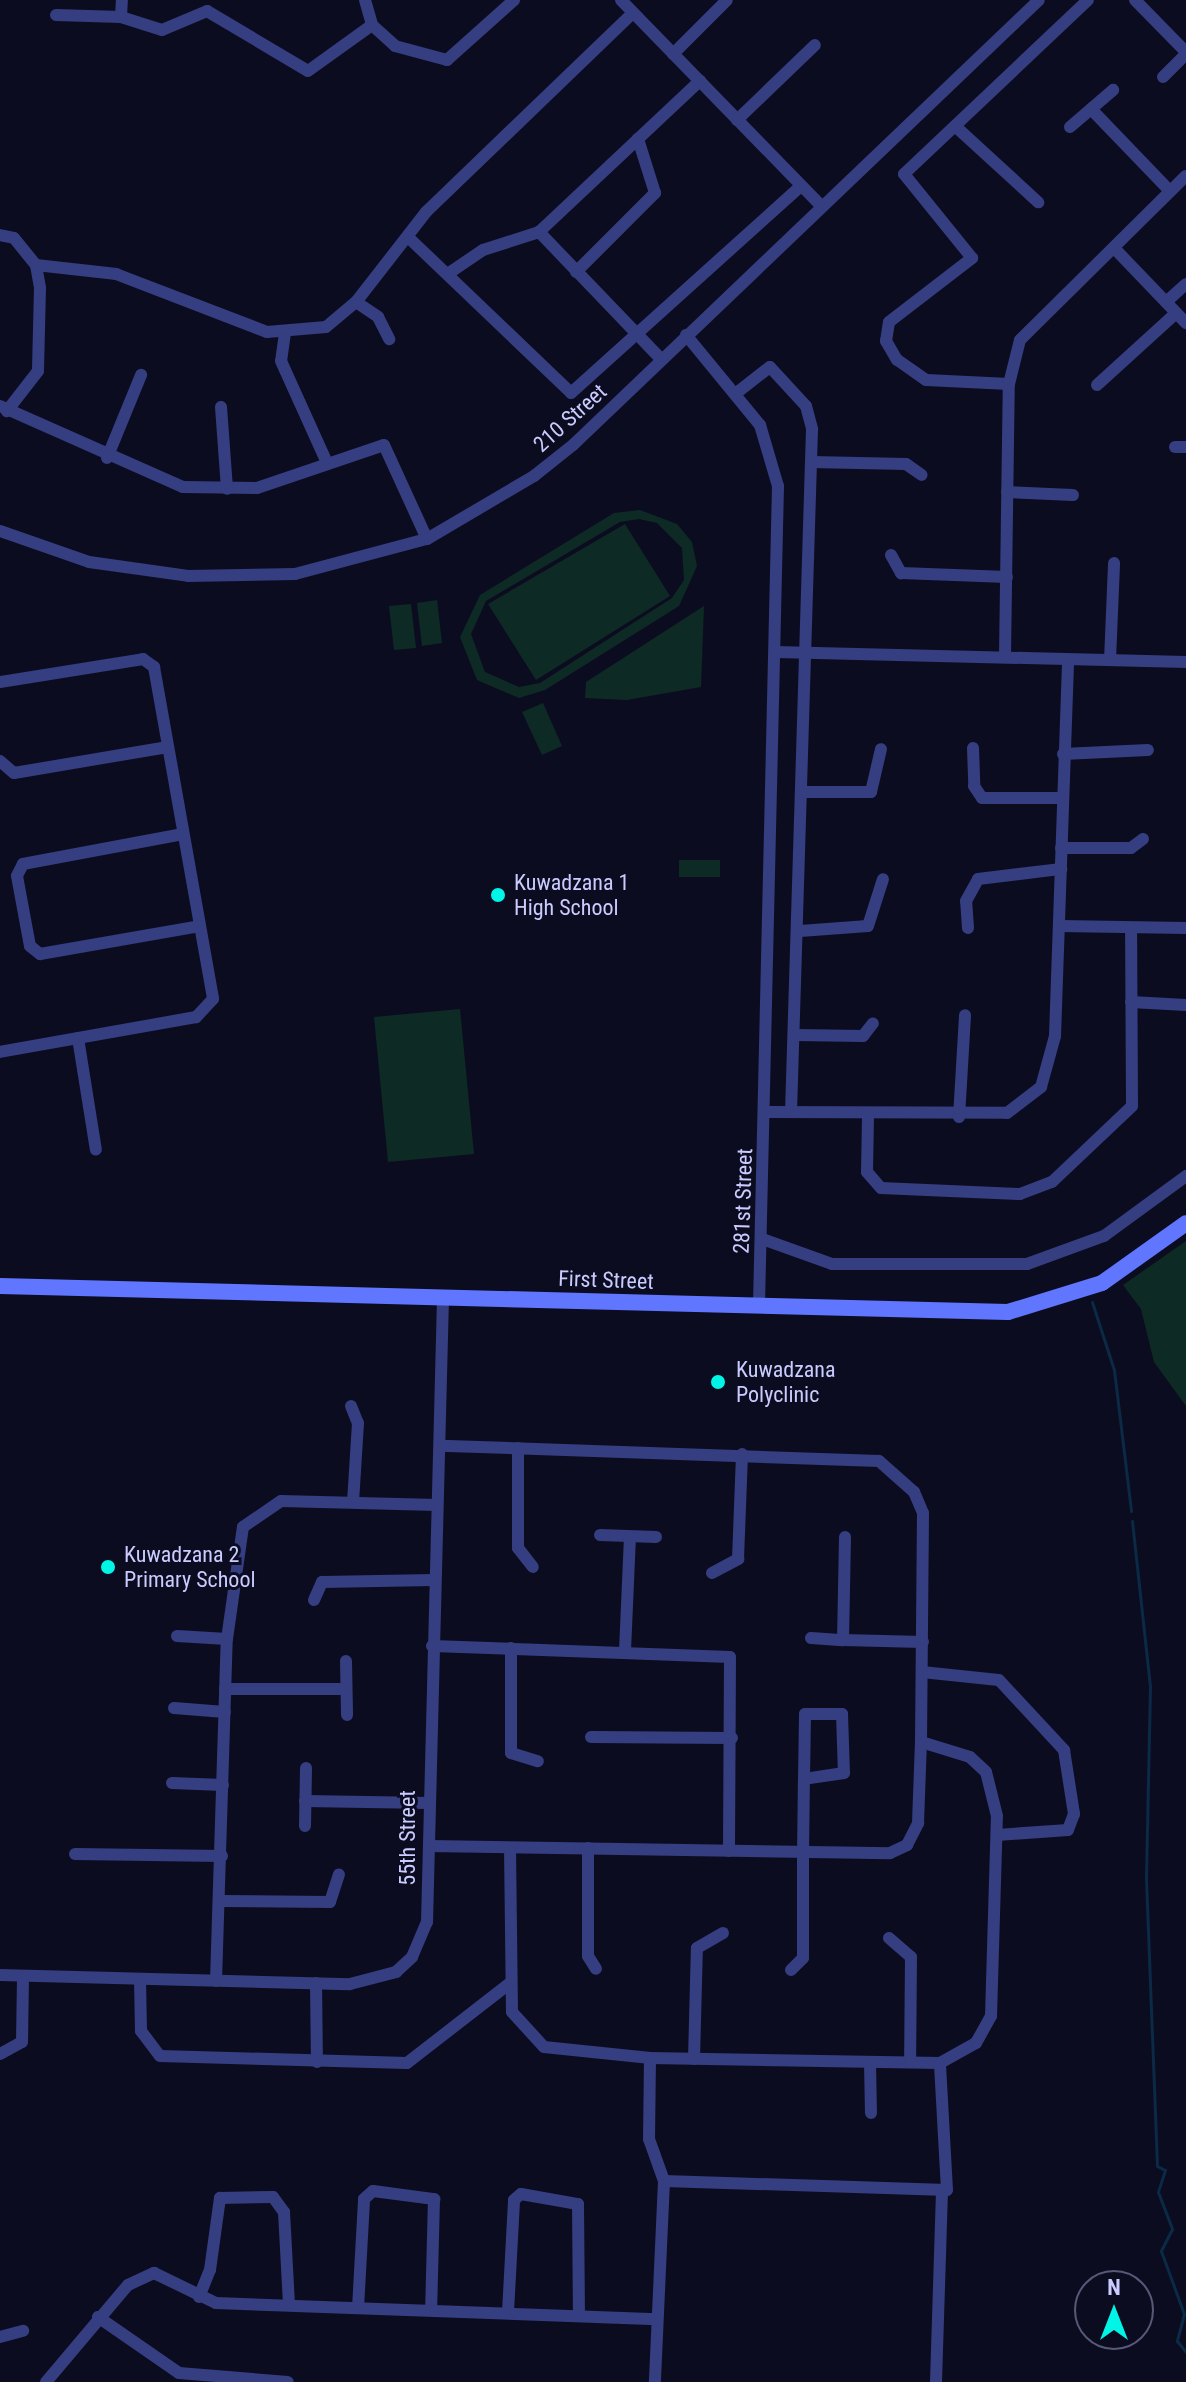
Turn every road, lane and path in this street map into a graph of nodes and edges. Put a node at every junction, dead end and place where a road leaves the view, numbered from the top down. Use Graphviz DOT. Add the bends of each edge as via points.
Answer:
graph roads {
  1 [pos="122,0"];
  2 [pos="365,0"];
  3 [pos="514,0"];
  4 [pos="621,0"];
  5 [pos="727,0"];
  6 [pos="1039,0"];
  7 [pos="1088,0"];
  8 [pos="1135,0"];
  9 [pos="633,13"];
  10 [pos="56,15"];
  11 [pos="121,17"];
  12 [pos="372,25"];
  13 [pos="815,45"];
  14 [pos="1186,53"];
  15 [pos="673,54"];
  16 [pos="1163,77"];
  17 [pos="700,81"];
  18 [pos="1113,90"];
  19 [pos="1091,109"];
  20 [pos="737,120"];
  21 [pos="955,126"];
  22 [pos="1070,127"];
  23 [pos="638,139"];
  24 [pos="1186,176"];
  25 [pos="801,186"];
  26 [pos="1170,191"];
  27 [pos="1038,202"];
  28 [pos="821,206"];
  29 [pos="539,232"];
  30 [pos="0,235"];
  31 [pos="409,238"];
  32 [pos="1115,249"];
  33 [pos="36,265"];
  34 [pos="576,272"];
  35 [pos="449,273"];
  36 [pos="1186,284"];
  37 [pos="356,302"];
  38 [pos="1166,302"];
  39 [pos="1176,313"];
  40 [pos="1186,323"];
  41 [pos="285,333"];
  42 [pos="686,335"];
  43 [pos="635,337"];
  44 [pos="389,339"];
  45 [pos="660,358"];
  46 [pos="141,375"];
  47 [pos="1009,384"];
  48 [pos="1097,385"];
  49 [pos="739,391"];
  50 [pos="221,407"];
  51 [pos="3,408"];
  52 [pos="107,458"];
  53 [pos="811,462"];
  54 [pos="327,463"];
  55 [pos="922,475"];
  56 [pos="227,489"];
  57 [pos="1007,492"];
  58 [pos="1073,495"];
  59 [pos="0,531"];
  60 [pos="427,539"];
  61 [pos="891,555"];
  62 [pos="1114,563"];
  63 [pos="1007,577"];
  64 [pos="776,652"];
  65 [pos="805,653"];
  66 [pos="1005,656"];
  67 [pos="1068,660"];
  68 [pos="1110,660"];
  69 [pos="1186,662"];
  70 [pos="0,682"];
  71 [pos="168,747"];
  72 [pos="973,748"];
  73 [pos="881,749"];
  74 [pos="1148,750"];
  75 [pos="1063,754"];
  76 [pos="0,761"];
  77 [pos="802,792"];
  78 [pos="1062,798"];
  79 [pos="183,834"];
  80 [pos="1143,839"];
  81 [pos="1061,848"];
  82 [pos="1061,869"];
  83 [pos="883,879"];
  84 [pos="200,926"];
  85 [pos="1060,926"];
  86 [pos="968,928"];
  87 [pos="1131,928"];
  88 [pos="1186,928"];
  89 [pos="800,931"];
  90 [pos="1131,1002"];
  91 [pos="1186,1005"];
  92 [pos="965,1015"];
  93 [pos="873,1023"];
  94 [pos="796,1035"];
  95 [pos="78,1038"];
  96 [pos="0,1052"];
  97 [pos="767,1112"];
  98 [pos="791,1112"];
  99 [pos="868,1115"];
  100 [pos="959,1117"];
  101 [pos="96,1150"];
  102 [pos="1186,1176"];
  103 [pos="1186,1223"];
  104 [pos="762,1239"];
  105 [pos="0,1286"];
  106 [pos="443,1297"];
  107 [pos="759,1307"];
  108 [pos="351,1406"];
  109 [pos="440,1446"];
  110 [pos="518,1448"];
  111 [pos="742,1454"];
  112 [pos="353,1502"];
  113 [pos="437,1505"];
  114 [pos="600,1535"];
  115 [pos="630,1537"];
  116 [pos="656,1537"];
  117 [pos="845,1537"];
  118 [pos="533,1567"];
  119 [pos="712,1573"];
  120 [pos="434,1580"];
  121 [pos="314,1600"];
  122 [pos="177,1636"];
  123 [pos="811,1638"];
  124 [pos="227,1639"];
  125 [pos="843,1640"];
  126 [pos="923,1642"];
  127 [pos="432,1646"];
  128 [pos="511,1648"];
  129 [pos="625,1651"];
  130 [pos="346,1661"];
  131 [pos="922,1672"];
  132 [pos="225,1689"];
  133 [pos="342,1689"];
  134 [pos="174,1708"];
  135 [pos="225,1712"];
  136 [pos="347,1715"];
  137 [pos="591,1737"];
  138 [pos="732,1738"];
  139 [pos="921,1742"];
  140 [pos="538,1761"];
  141 [pos="306,1768"];
  142 [pos="804,1779"];
  143 [pos="172,1783"];
  144 [pos="223,1785"];
  145 [pos="305,1801"];
  146 [pos="428,1803"];
  147 [pos="305,1826"];
  148 [pos="997,1835"];
  149 [pos="429,1846"];
  150 [pos="510,1848"];
  151 [pos="588,1848"];
  152 [pos="729,1851"];
  153 [pos="75,1854"];
  154 [pos="222,1856"];
  155 [pos="803,1856"];
  156 [pos="339,1874"];
  157 [pos="220,1901"];
  158 [pos="723,1933"];
  159 [pos="889,1938"];
  160 [pos="596,1969"];
  161 [pos="791,1970"];
  162 [pos="0,1975"];
  163 [pos="23,1976"];
  164 [pos="140,1979"];
  165 [pos="216,1981"];
  166 [pos="316,1983"];
  167 [pos="510,1983"];
  168 [pos="0,2054"];
  169 [pos="650,2058"];
  170 [pos="694,2059"];
  171 [pos="317,2062"];
  172 [pos="870,2062"];
  173 [pos="910,2062"];
  174 [pos="940,2063"];
  175 [pos="871,2113"];
  176 [pos="664,2181"];
  177 [pos="942,2192"];
  178 [pos="199,2297"];
  179 [pos="289,2305"];
  180 [pos="358,2308"];
  181 [pos="431,2310"];
  182 [pos="508,2312"];
  183 [pos="579,2316"];
  184 [pos="98,2317"];
  185 [pos="657,2319"];
  186 [pos="23,2331"];
  187 [pos="0,2337"];
  188 [pos="49,2378"];
  189 [pos="64,2382"];
  190 [pos="288,2382"];
  191 [pos="655,2382"];
  192 [pos="936,2382"];
  1 -- 11 [label="street"];
  2 -- 12 [label="street"];
  3 -- 12 [label="street" via="447,60 395,46"];
  4 -- 9 [label="street"];
  5 -- 15 [label="street"];
  6 -- 28 [label="street, 210 Street"];
  7 -- 21 [label="street"];
  8 -- 14 [label="street"];
  9 -- 15 [label="street"];
  9 -- 31 [label="street" via="426,212"];
  10 -- 11 [label="street"];
  11 -- 12 [label="street" via="170,30 207,11 308,71"];
  13 -- 20 [label="street"];
  14 -- 16 [label="street"];
  15 -- 17 [label="street"];
  17 -- 20 [label="street"];
  17 -- 23 [label="street"];
  18 -- 19 [label="street"];
  19 -- 22 [label="street"];
  19 -- 26 [label="street"];
  20 -- 25 [label="street"];
  21 -- 27 [label="street"];
  21 -- 47 [label="street" via="904,174 972,258 889,322 886,341 897,360 926,380"];
  23 -- 29 [label="street"];
  23 -- 34 [label="street" via="655,193"];
  24 -- 26 [label="street"];
  25 -- 28 [label="street"];
  25 -- 43 [label="street"];
  26 -- 32 [label="street"];
  28 -- 42 [label="street, 210 Street"];
  29 -- 34 [label="street"];
  29 -- 35 [label="street" via="483,250"];
  30 -- 33 [label="street" via="14,238"];
  31 -- 35 [label="street"];
  31 -- 37 [label="street"];
  32 -- 38 [label="street"];
  32 -- 47 [label="street" via="1032,324"];
  33 -- 41 [label="street" via="116,274 229,322"];
  33 -- 51 [label="street" via="38,371"];
  34 -- 43 [label="street"];
  35 -- 43 [label="street" via="571,393"];
  36 -- 38 [label="street"];
  37 -- 41 [label="street" via="326,327"];
  37 -- 44 [label="street" via="378,317"];
  38 -- 39 [label="street"];
  39 -- 40 [label="street"];
  39 -- 48 [label="street"];
  41 -- 54 [label="street" via="281,361"];
  42 -- 45 [label="street, 210 Street"];
  42 -- 49 [label="street, 281st Street"];
  43 -- 45 [label="street"];
  45 -- 60 [label="street, 210 Street" via="534,476"];
  46 -- 52 [label="street"];
  47 -- 57 [label="street"];
  49 -- 53 [label="street" via="770,367 806,406"];
  49 -- 64 [label="street, 281st Street" via="771,451 778,486"];
  50 -- 56 [label="street"];
  51 -- 52 [label="street"];
  52 -- 56 [label="street" via="183,487"];
  53 -- 55 [label="street" via="906,464"];
  53 -- 65 [label="street"];
  54 -- 56 [label="street" via="257,488"];
  54 -- 60 [label="street" via="375,446 392,451"];
  57 -- 58 [label="street"];
  57 -- 63 [label="street"];
  59 -- 60 [label="street, 210 Street" via="89,562 188,576 295,574"];
  61 -- 63 [label="street" via="901,573"];
  62 -- 68 [label="street"];
  63 -- 66 [label="street"];
  64 -- 65 [label="street"];
  64 -- 97 [label="street, 281st Street"];
  65 -- 66 [label="street"];
  65 -- 77 [label="street"];
  66 -- 67 [label="street"];
  67 -- 68 [label="street"];
  67 -- 75 [label="street"];
  68 -- 69 [label="street"];
  70 -- 71 [label="street" via="150,661"];
  71 -- 76 [label="street" via="14,773"];
  71 -- 79 [label="street"];
  72 -- 78 [label="street" via="974,786 982,798"];
  73 -- 77 [label="street" via="871,792"];
  74 -- 75 [label="street"];
  75 -- 78 [label="street"];
  77 -- 89 [label="street"];
  78 -- 81 [label="street"];
  79 -- 84 [label="street"];
  79 -- 84 [label="street" via="23,864 17,876 30,946 40,954"];
  80 -- 81 [label="street" via="1131,848"];
  81 -- 82 [label="street"];
  82 -- 85 [label="street"];
  82 -- 86 [label="street" via="978,879 966,901"];
  83 -- 89 [label="street" via="868,926"];
  84 -- 95 [label="street" via="213,999 206,1012"];
  85 -- 87 [label="street"];
  85 -- 100 [label="street" via="1055,1036 1041,1087 1007,1113"];
  87 -- 88 [label="street"];
  87 -- 90 [label="street"];
  89 -- 94 [label="street"];
  90 -- 91 [label="street"];
  90 -- 99 [label="street" via="1132,1106 1038,1189 881,1188 867,1172"];
  92 -- 100 [label="street"];
  93 -- 94 [label="street" via="863,1036"];
  94 -- 98 [label="street"];
  95 -- 96 [label="street"];
  95 -- 101 [label="street"];
  97 -- 98 [label="street"];
  97 -- 104 [label="street, 281st Street"];
  98 -- 99 [label="street"];
  99 -- 100 [label="street"];
  102 -- 104 [label="street" via="1104,1236 1027,1264 832,1264"];
  103 -- 107 [label="street, First Street" via="1102,1283 1030,1310"];
  104 -- 107 [label="street, 281st Street"];
  105 -- 106 [label="street, First Street"];
  106 -- 107 [label="street, First Street"];
  106 -- 109 [label="street, 55th Street"];
  108 -- 112 [label="street" via="358,1423"];
  109 -- 110 [label="street"];
  109 -- 113 [label="street, 55th Street"];
  110 -- 111 [label="street"];
  110 -- 118 [label="street" via="518,1548"];
  111 -- 119 [label="street" via="738,1559"];
  111 -- 126 [label="street" via="867,1458 906,1482 923,1513"];
  112 -- 113 [label="street"];
  112 -- 124 [label="street" via="281,1501 247,1521"];
  113 -- 120 [label="street, 55th Street"];
  114 -- 115 [label="street"];
  115 -- 116 [label="street"];
  115 -- 129 [label="street"];
  117 -- 125 [label="street"];
  120 -- 121 [label="street" via="322,1582"];
  120 -- 127 [label="street, 55th Street"];
  122 -- 124 [label="street"];
  123 -- 125 [label="street"];
  124 -- 132 [label="street"];
  125 -- 126 [label="street"];
  126 -- 131 [label="street"];
  127 -- 128 [label="street"];
  127 -- 146 [label="street, 55th Street"];
  128 -- 129 [label="street"];
  128 -- 140 [label="street" via="511,1753"];
  129 -- 138 [label="street" via="730,1657"];
  130 -- 133 [label="street"];
  131 -- 139 [label="street"];
  131 -- 148 [label="street" via="999,1680 1064,1750 1074,1814 1068,1830"];
  132 -- 133 [label="street"];
  132 -- 135 [label="street"];
  133 -- 136 [label="street"];
  134 -- 135 [label="street"];
  135 -- 144 [label="street"];
  137 -- 138 [label="street"];
  138 -- 152 [label="street"];
  139 -- 148 [label="street" via="954,1748 986,1772"];
  139 -- 155 [label="street" via="918,1823 907,1845 890,1853"];
  141 -- 145 [label="street"];
  142 -- 142 [label="street" via="805,1714 842,1714 844,1773"];
  142 -- 155 [label="street"];
  143 -- 144 [label="street"];
  144 -- 154 [label="street"];
  145 -- 146 [label="street"];
  145 -- 147 [label="street"];
  146 -- 149 [label="street, 55th Street"];
  148 -- 174 [label="street" via="991,2016 976,2043"];
  149 -- 150 [label="street"];
  149 -- 166 [label="street, 55th Street" via="427,1922 412,1957 377,1980"];
  150 -- 151 [label="street"];
  150 -- 167 [label="street"];
  151 -- 152 [label="street"];
  151 -- 160 [label="street" via="588,1956"];
  152 -- 155 [label="street"];
  153 -- 154 [label="street"];
  154 -- 157 [label="street"];
  155 -- 161 [label="street" via="803,1958"];
  156 -- 157 [label="street" via="330,1902"];
  157 -- 165 [label="street"];
  158 -- 170 [label="street" via="697,1948"];
  159 -- 173 [label="street" via="911,1957"];
  162 -- 163 [label="street, 55th Street"];
  163 -- 164 [label="street, 55th Street"];
  163 -- 168 [label="street" via="22,2042"];
  164 -- 165 [label="street, 55th Street"];
  164 -- 171 [label="street" via="141,2031 160,2056"];
  165 -- 166 [label="street, 55th Street"];
  166 -- 171 [label="street"];
  167 -- 169 [label="street" via="518,2024 544,2047"];
  167 -- 171 [label="street" via="407,2063"];
  169 -- 170 [label="street"];
  169 -- 176 [label="street" via="649,2139"];
  170 -- 172 [label="street"];
  172 -- 173 [label="street"];
  172 -- 175 [label="street"];
  173 -- 174 [label="street"];
  174 -- 177 [label="street" via="947,2188"];
  176 -- 177 [label="street"];
  176 -- 185 [label="street"];
  177 -- 192 [label="street"];
  178 -- 179 [label="street"];
  178 -- 179 [label="street" via="210,2270 220,2198 273,2197 284,2212"];
  178 -- 184 [label="street" via="154,2273 128,2285"];
  179 -- 180 [label="street"];
  180 -- 181 [label="street"];
  180 -- 181 [label="street" via="364,2199 373,2191 434,2199"];
  181 -- 182 [label="street"];
  182 -- 183 [label="street"];
  182 -- 183 [label="street" via="514,2200 521,2194 578,2204"];
  183 -- 185 [label="street"];
  184 -- 188 [label="street"];
  184 -- 190 [label="street" via="179,2373"];
  185 -- 191 [label="street"];
  186 -- 187 [label="street"];
  188 -- 189 [label="street"];
}
